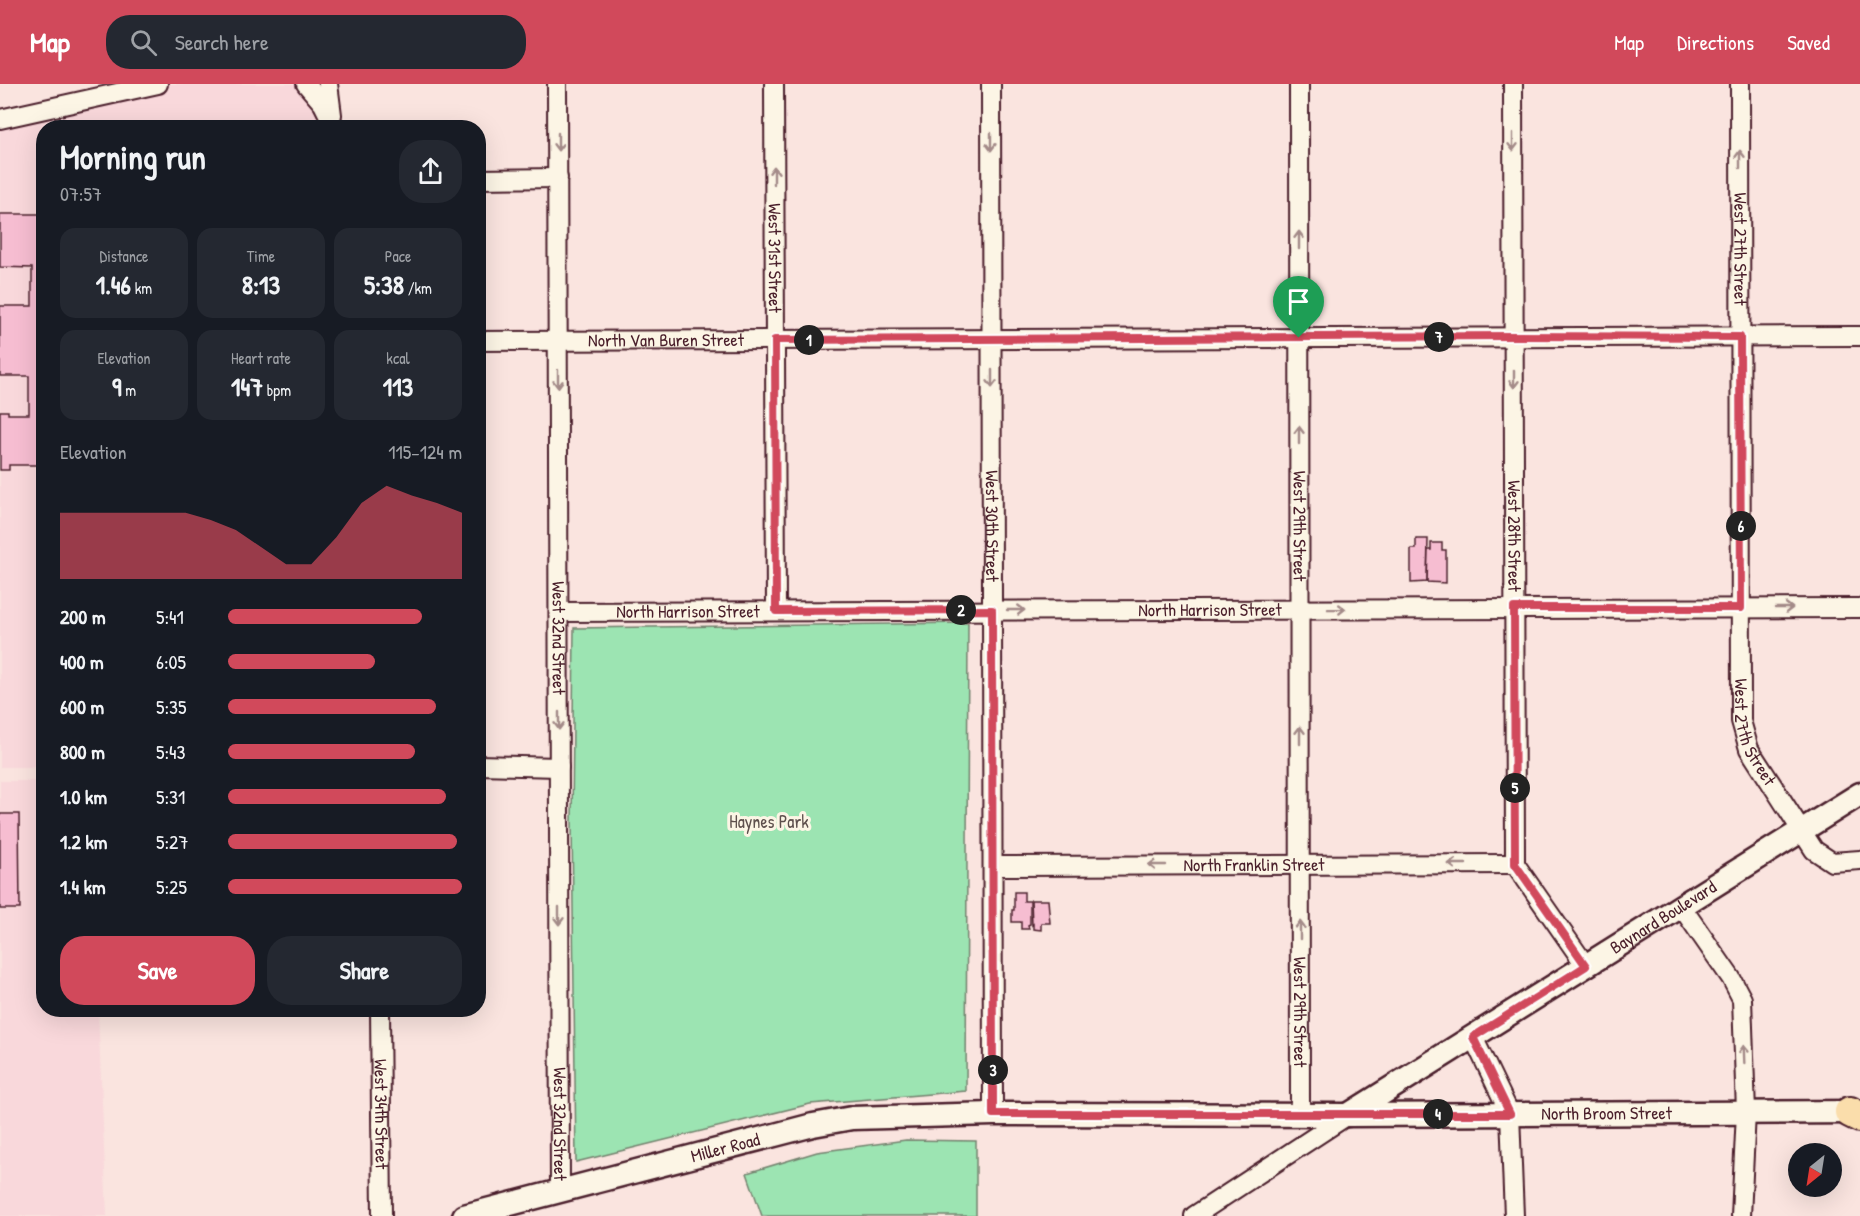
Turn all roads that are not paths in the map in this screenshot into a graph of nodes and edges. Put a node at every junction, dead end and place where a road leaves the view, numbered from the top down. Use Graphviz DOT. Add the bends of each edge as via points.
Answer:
graph roads {
  1 [pos="306,84"];
  2 [pos="328,84"];
  3 [pos="558,84"];
  4 [pos="774,84"];
  5 [pos="991,84"];
  6 [pos="1299,84"];
  7 [pos="1512,84"];
  8 [pos="1740,84"];
  9 [pos="149,85"];
  10 [pos="0,119"];
  11 [pos="331,120"];
  12 [pos="333,120"];
  13 [pos="558,178"];
  14 [pos="486,179"];
  15 [pos="1513,336"];
  16 [pos="1860,336"];
  17 [pos="1740,337"];
  18 [pos="1299,338"];
  19 [pos="775,340"];
  20 [pos="992,340"];
  21 [pos="486,341"];
  22 [pos="558,341"];
  23 [pos="1514,608"];
  24 [pos="1741,608"];
  25 [pos="1860,608"];
  26 [pos="992,610"];
  27 [pos="1299,610"];
  28 [pos="776,611"];
  29 [pos="559,612"];
  30 [pos="486,765"];
  31 [pos="559,767"];
  32 [pos="1860,794"];
  33 [pos="1802,830"];
  34 [pos="1860,860"];
  35 [pos="1300,864"];
  36 [pos="1515,864"];
  37 [pos="993,866"];
  38 [pos="1681,906"];
  39 [pos="1586,966"];
  40 [pos="380,1017"];
  41 [pos="1473,1037"];
  42 [pos="1746,1112"];
  43 [pos="993,1114"];
  44 [pos="1300,1114"];
  45 [pos="1510,1114"];
  46 [pos="1857,1114"];
  47 [pos="1348,1115"];
  48 [pos="560,1192"];
  49 [pos="382,1216"];
  50 [pos="464,1216"];
  51 [pos="1194,1216"];
  52 [pos="1514,1216"];
  53 [pos="1741,1216"];
  1 -- 11 [label="street"];
  2 -- 12 [label="street"];
  3 -- 13 [label="street, West 32nd Street, one-way"];
  19 -- 4 [label="street, West 31st Street, one-way"];
  5 -- 20 [label="street, West 30th Street, one-way"];
  18 -- 6 [label="street, West 29th Street, one-way"];
  7 -- 15 [label="street, West 28th Street, one-way"];
  17 -- 8 [label="street, West 27th Street, one-way"];
  9 -- 10 [label="street"];
  13 -- 14 [label="street"];
  13 -- 22 [label="street, West 32nd Street"];
  15 -- 17 [label="street, North Van Buren Street"];
  15 -- 18 [label="street, North Van Buren Street"];
  15 -- 23 [label="street, West 28th Street, one-way"];
  16 -- 17 [label="street, North Van Buren Street"];
  17 -- 24 [label="street, West 27th Street"];
  18 -- 20 [label="street, North Van Buren Street"];
  27 -- 18 [label="street, West 29th Street, one-way"];
  19 -- 20 [label="street, North Van Buren Street"];
  19 -- 22 [label="street, North Van Buren Street"];
  19 -- 28 [label="street, West 31st Street"];
  20 -- 26 [label="street, West 30th Street, one-way"];
  21 -- 22 [label="street, North Van Buren Street"];
  22 -- 29 [label="street, West 32nd Street, one-way"];
  23 -- 24 [label="street, North Harrison Street"];
  27 -- 23 [label="street, North Harrison Street, one-way"];
  23 -- 36 [label="street, West 28th Street"];
  24 -- 25 [label="street, North Harrison Street, one-way"];
  24 -- 33 [label="street, West 27th Street" via="1743,731 1749,749"];
  26 -- 27 [label="street, North Harrison Street, one-way"];
  26 -- 28 [label="street, North Harrison Street"];
  26 -- 37 [label="street, West 30th Street"];
  35 -- 27 [label="street, West 29th Street, one-way"];
  28 -- 29 [label="street, North Harrison Street"];
  29 -- 31 [label="street, West 32nd Street, one-way"];
  30 -- 31 [label="street"];
  31 -- 48 [label="street, West 32nd Street, one-way"];
  32 -- 33 [label="street, Baynard Boulevard"];
  33 -- 34 [label="street, West 27th Street" via="1814,850 1832,862"];
  33 -- 38 [label="street, Baynard Boulevard"];
  36 -- 35 [label="street, North Franklin Street, one-way"];
  35 -- 37 [label="street, North Franklin Street, one-way"];
  44 -- 35 [label="street, West 29th Street, one-way"];
  36 -- 39 [label="street"];
  37 -- 43 [label="street, West 30th Street"];
  38 -- 39 [label="street, Baynard Boulevard"];
  42 -- 38 [label="street, one-way" via="1742,999"];
  39 -- 41 [label="street, Baynard Boulevard"];
  40 -- 49 [label="street, West 34th Street"];
  41 -- 45 [label="street"];
  41 -- 47 [label="street, Baynard Boulevard"];
  42 -- 45 [label="street, North Broom Street"];
  42 -- 46 [label="street, North Broom Street"];
  42 -- 53 [label="street"];
  43 -- 44 [label="street, North Broom Street"];
  43 -- 48 [label="street, Miller Road" via="892,1115 832,1121"];
  44 -- 47 [label="street, North Broom Street"];
  45 -- 47 [label="street, North Broom Street"];
  45 -- 52 [label="street"];
  47 -- 51 [label="street, Baynard Boulevard"];
  48 -- 50 [label="street, Miller Road"];
}
